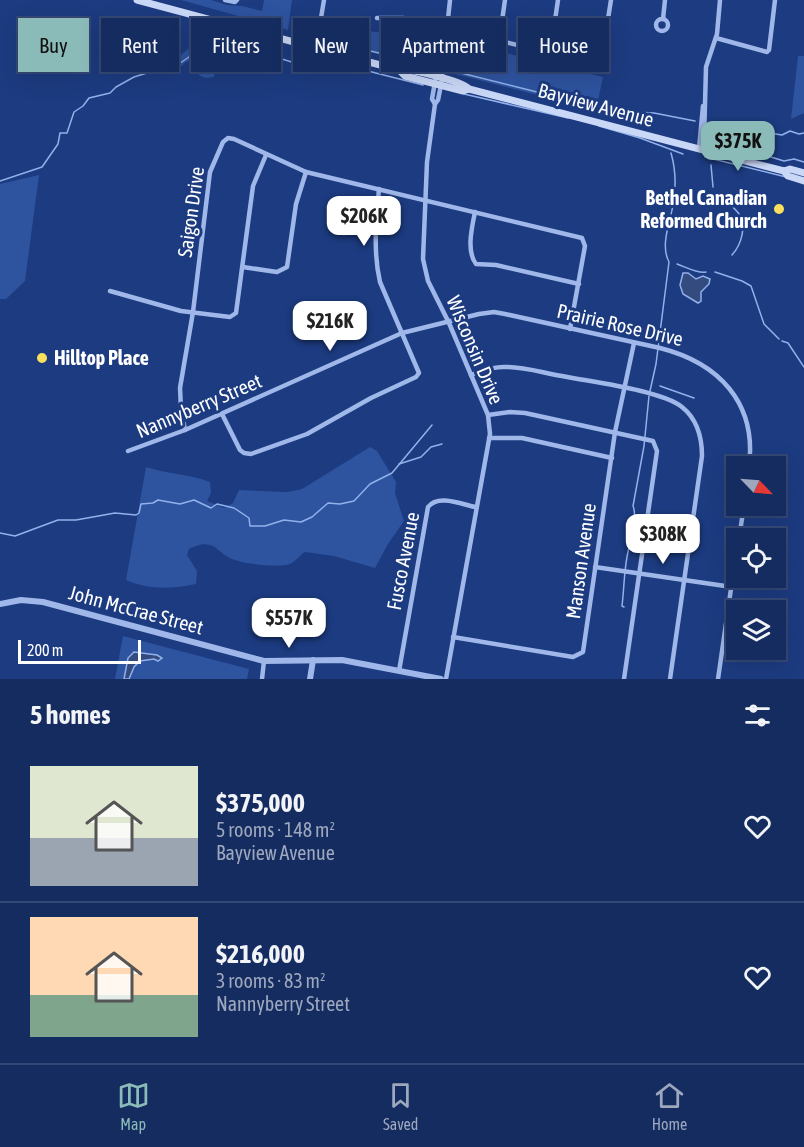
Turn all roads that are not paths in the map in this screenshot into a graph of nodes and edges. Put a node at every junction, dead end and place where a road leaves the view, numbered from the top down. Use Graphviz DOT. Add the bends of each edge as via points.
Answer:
graph roads {
  1 [pos="137,0"];
  2 [pos="225,0"];
  3 [pos="237,0"];
  4 [pos="324,0"];
  5 [pos="450,0"];
  6 [pos="505,0"];
  7 [pos="558,0"];
  8 [pos="611,0"];
  9 [pos="665,0"];
  10 [pos="720,0"];
  11 [pos="775,0"];
  12 [pos="321,18"];
  13 [pos="377,18"];
  14 [pos="381,18"];
  15 [pos="448,18"];
  16 [pos="555,18"];
  17 [pos="608,18"];
  18 [pos="663,19"];
  19 [pos="716,38"];
  20 [pos="293,42"];
  21 [pos="518,44"];
  22 [pos="369,62"];
  23 [pos="441,72"];
  24 [pos="439,81"];
  25 [pos="699,149"];
  26 [pos="267,154"];
  27 [pos="784,171"];
  28 [pos="306,172"];
  29 [pos="804,173"];
  30 [pos="804,181"];
  31 [pos="379,189"];
  32 [pos="425,200"];
  33 [pos="475,212"];
  34 [pos="376,231"];
  35 [pos="343,233"];
  36 [pos="243,267"];
  37 [pos="579,284"];
  38 [pos="110,291"];
  39 [pos="193,312"];
  40 [pos="449,323"];
  41 [pos="570,329"];
  42 [pos="402,333"];
  43 [pos="634,343"];
  44 [pos="471,375"];
  45 [pos="624,388"];
  46 [pos="222,414"];
  47 [pos="488,414"];
  48 [pos="185,430"];
  49 [pos="615,432"];
  50 [pos="489,438"];
  51 [pos="128,451"];
  52 [pos="749,456"];
  53 [pos="612,458"];
  54 [pos="475,507"];
  55 [pos="595,567"];
  56 [pos="639,574"];
  57 [pos="684,579"];
  58 [pos="726,586"];
  59 [pos="732,588"];
  60 [pos="0,603"];
  61 [pos="453,637"];
  62 [pos="313,660"];
  63 [pos="264,661"];
  64 [pos="399,670"];
  65 [pos="262,679"];
  66 [pos="310,679"];
  67 [pos="441,679"];
  68 [pos="446,679"];
  69 [pos="624,679"];
  70 [pos="670,679"];
  71 [pos="718,679"];
  1 -- 20 [label="main road, Bayview Avenue"];
  2 -- 3 [label="street"];
  4 -- 12 [label="street"];
  5 -- 15 [label="street, Wisconsin Drive"];
  6 -- 21 [label="street" via="500,32 503,40"];
  7 -- 16 [label="street"];
  8 -- 17 [label="street"];
  9 -- 18 [label="street"];
  10 -- 19 [label="street"];
  11 -- 19 [label="street" via="771,47 766,52"];
  13 -- 14 [label="street"];
  19 -- 25 [label="street" via="707,63"];
  22 -- 24 [label="main road, Bayview Avenue" via="399,70 405,76"];
  23 -- 24 [label="street, Wisconsin Drive"];
  24 -- 25 [label="main road, Bayview Avenue" via="463,91 469,89"];
  24 -- 32 [label="street, Wisconsin Drive" via="432,99 435,104"];
  25 -- 27 [label="main road, Bayview Avenue"];
  26 -- 28 [label="street, Saigon Drive"];
  26 -- 36 [label="street" via="253,186"];
  26 -- 39 [label="street, Saigon Drive" via="229,138 214,158"];
  27 -- 29 [label="main road, Bayview Avenue"];
  27 -- 30 [label="main road, Bayview Avenue"];
  28 -- 31 [label="street, Saigon Drive"];
  28 -- 36 [label="street" via="286,267 278,272"];
  31 -- 32 [label="street, Saigon Drive"];
  31 -- 34 [label="street"];
  32 -- 33 [label="street, Saigon Drive"];
  32 -- 40 [label="street, Wisconsin Drive" via="424,267"];
  33 -- 37 [label="street, Saigon Drive" via="583,239"];
  33 -- 37 [label="street" via="471,246 477,265 496,265"];
  34 -- 35 [label="street"];
  34 -- 42 [label="street" via="380,282"];
  36 -- 39 [label="street" via="236,313 230,317"];
  37 -- 41 [label="street"];
  38 -- 39 [label="street"];
  39 -- 48 [label="street, Saigon Drive" via="180,388"];
  40 -- 41 [label="street, Prairie Rose Drive" via="494,312"];
  40 -- 42 [label="street, Nannyberry Street"];
  40 -- 44 [label="street, Wisconsin Drive"];
  41 -- 43 [label="street, Prairie Rose Drive"];
  42 -- 46 [label="street, Nannyberry Street"];
  42 -- 46 [label="street" via="418,368 416,377 307,434 246,454 240,450"];
  43 -- 45 [label="street, Manson Avenue"];
  43 -- 52 [label="street, Prairie Rose Drive" via="685,355 723,381 746,419"];
  44 -- 45 [label="street" via="509,367"];
  44 -- 47 [label="street, Wisconsin Drive"];
  45 -- 49 [label="street, Manson Avenue"];
  45 -- 57 [label="street" via="680,405 700,434 702,456"];
  46 -- 48 [label="street, Nannyberry Street"];
  47 -- 49 [label="street" via="518,412"];
  47 -- 50 [label="street, Wisconsin Drive"];
  48 -- 51 [label="street, Nannyberry Street"];
  49 -- 53 [label="street, Manson Avenue"];
  49 -- 56 [label="street" via="652,441 657,448"];
  50 -- 53 [label="street" via="522,438"];
  50 -- 54 [label="street, Wisconsin Drive"];
  53 -- 55 [label="street, Manson Avenue"];
  54 -- 61 [label="street, Wisconsin Drive"];
  54 -- 64 [label="street, Fusco Avenue" via="438,500 428,508"];
  55 -- 56 [label="street"];
  55 -- 61 [label="street, Manson Avenue" via="585,648 578,656"];
  56 -- 57 [label="street"];
  56 -- 69 [label="street"];
  57 -- 58 [label="street"];
  57 -- 70 [label="street"];
  59 -- 71 [label="street"];
  60 -- 63 [label="street, John McCrae Street" via="43,602"];
  61 -- 68 [label="street, Wisconsin Drive"];
  62 -- 63 [label="street, John McCrae Street"];
  62 -- 64 [label="street, John McCrae Street" via="342,660"];
  62 -- 66 [label="street"];
  63 -- 65 [label="street"];
  64 -- 67 [label="street, John McCrae Street"];
}
